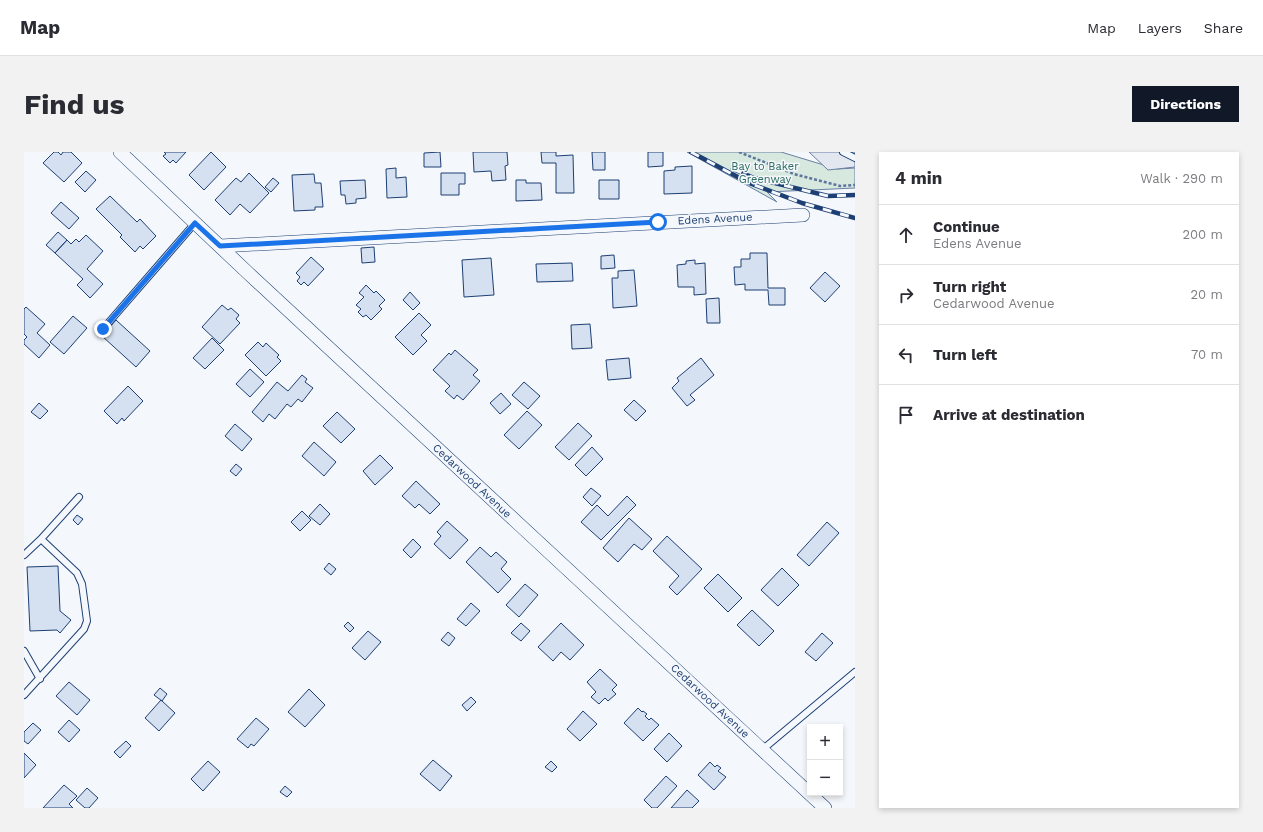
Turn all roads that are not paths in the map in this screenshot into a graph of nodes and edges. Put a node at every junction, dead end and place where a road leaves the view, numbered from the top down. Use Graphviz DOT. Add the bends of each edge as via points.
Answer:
graph roads {
  1 [pos="120,152"];
  2 [pos="843,152"];
  3 [pos="855,158"];
  4 [pos="803,214"];
  5 [pos="195,223"];
  6 [pos="220,246"];
  7 [pos="103,329"];
  8 [pos="79,497"];
  9 [pos="41,539"];
  10 [pos="24,555"];
  11 [pos="24,651"];
  12 [pos="855,672"];
  13 [pos="40,678"];
  14 [pos="24,695"];
  15 [pos="762,750"];
  16 [pos="825,808"];
  1 -- 5 [label="street, Cedarwood Avenue"];
  2 -- 3 [label="lane"];
  4 -- 6 [label="street, Edens Avenue"];
  5 -- 6 [label="street, Cedarwood Avenue"];
  5 -- 7 [label="lane"];
  6 -- 15 [label="street, Cedarwood Avenue"];
  8 -- 9 [label="lane"];
  9 -- 10 [label="lane"];
  9 -- 13 [label="lane" via="77,573 82,584 87,621 84,629"];
  11 -- 13 [label="lane"];
  12 -- 15 [label="lane"];
  13 -- 14 [label="lane"];
  15 -- 16 [label="street, Cedarwood Avenue"];
}
